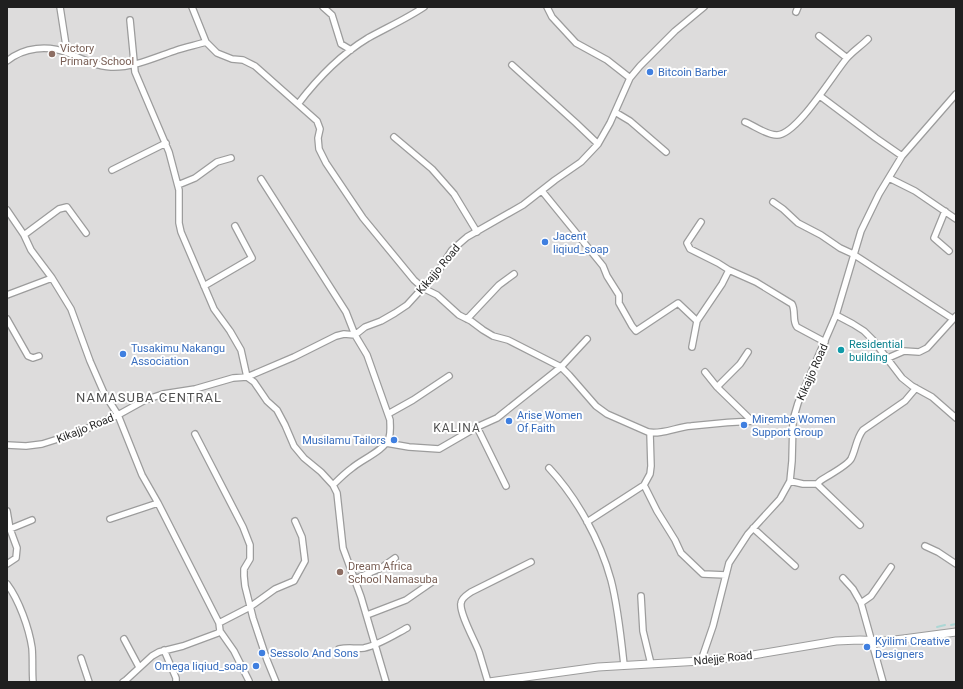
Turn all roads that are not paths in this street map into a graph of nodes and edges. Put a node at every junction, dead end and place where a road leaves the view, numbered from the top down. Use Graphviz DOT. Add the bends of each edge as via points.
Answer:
graph roads {
  1 [pos="60,7"];
  2 [pos="192,7"];
  3 [pos="322,7"];
  4 [pos="424,7"];
  5 [pos="547,7"];
  6 [pos="704,7"];
  7 [pos="130,20"];
  8 [pos="819,36"];
  9 [pos="868,39"];
  10 [pos="206,42"];
  11 [pos="351,50"];
  12 [pos="67,52"];
  13 [pos="847,58"];
  14 [pos="7,60"];
  15 [pos="134,65"];
  16 [pos="512,65"];
  17 [pos="630,78"];
  18 [pos="956,94"];
  19 [pos="820,96"];
  20 [pos="298,104"];
  21 [pos="615,112"];
  22 [pos="745,122"];
  23 [pos="394,137"];
  24 [pos="166,144"];
  25 [pos="598,144"];
  26 [pos="666,152"];
  27 [pos="902,156"];
  28 [pos="231,158"];
  29 [pos="112,170"];
  30 [pos="889,178"];
  31 [pos="261,179"];
  32 [pos="178,184"];
  33 [pos="542,191"];
  34 [pos="773,202"];
  35 [pos="7,210"];
  36 [pos="945,211"];
  37 [pos="956,219"];
  38 [pos="701,222"];
  39 [pos="234,226"];
  40 [pos="477,232"];
  41 [pos="86,233"];
  42 [pos="24,235"];
  43 [pos="949,251"];
  44 [pos="853,254"];
  45 [pos="729,270"];
  46 [pos="514,274"];
  47 [pos="52,278"];
  48 [pos="204,286"];
  49 [pos="424,288"];
  50 [pos="7,295"];
  51 [pos="836,315"];
  52 [pos="955,318"];
  53 [pos="7,319"];
  54 [pos="467,320"];
  55 [pos="697,321"];
  56 [pos="355,335"];
  57 [pos="587,339"];
  58 [pos="825,342"];
  59 [pos="692,348"];
  60 [pos="748,352"];
  61 [pos="39,356"];
  62 [pos="888,358"];
  63 [pos="561,367"];
  64 [pos="705,372"];
  65 [pos="449,376"];
  66 [pos="247,377"];
  67 [pos="717,387"];
  68 [pos="916,388"];
  69 [pos="388,414"];
  70 [pos="118,415"];
  71 [pos="956,418"];
  72 [pos="751,420"];
  73 [pos="793,420"];
  74 [pos="477,427"];
  75 [pos="650,433"];
  76 [pos="195,434"];
  77 [pos="386,443"];
  78 [pos="7,445"];
  79 [pos="549,468"];
  80 [pos="790,481"];
  81 [pos="817,484"];
  82 [pos="333,485"];
  83 [pos="644,485"];
  84 [pos="506,486"];
  85 [pos="158,503"];
  86 [pos="7,511"];
  87 [pos="110,519"];
  88 [pos="32,520"];
  89 [pos="295,521"];
  90 [pos="586,522"];
  91 [pos="860,525"];
  92 [pos="753,528"];
  93 [pos="10,529"];
  94 [pos="925,546"];
  95 [pos="395,558"];
  96 [pos="531,562"];
  97 [pos="7,564"];
  98 [pos="956,564"];
  99 [pos="795,566"];
  100 [pos="891,567"];
  101 [pos="726,575"];
  102 [pos="355,578"];
  103 [pos="843,578"];
  104 [pos="432,582"];
  105 [pos="7,584"];
  106 [pos="10,593"];
  107 [pos="641,596"];
  108 [pos="860,603"];
  109 [pos="250,607"];
  110 [pos="367,615"];
  111 [pos="219,623"];
  112 [pos="407,628"];
  113 [pos="220,631"];
  114 [pos="956,632"];
  115 [pos="124,639"];
  116 [pos="870,640"];
  117 [pos="376,644"];
  118 [pos="339,648"];
  119 [pos="164,650"];
  120 [pos="81,658"];
  121 [pos="701,661"];
  122 [pos="651,664"];
  123 [pos="624,665"];
  124 [pos="139,667"];
  125 [pos="249,681"];
  126 [pos="33,682"];
  127 [pos="89,682"];
  128 [pos="123,682"];
  129 [pos="176,682"];
  130 [pos="276,682"];
  131 [pos="386,682"];
  132 [pos="489,682"];
  133 [pos="883,682"];
  1 -- 12 [label="street"];
  2 -- 10 [label="street"];
  3 -- 11 [label="street" via="332,14 341,44"];
  4 -- 11 [label="street"];
  5 -- 17 [label="street" via="552,17 576,43 606,60"];
  6 -- 17 [label="street, Kikajjo Road" via="675,31"];
  7 -- 15 [label="street"];
  8 -- 13 [label="street"];
  9 -- 13 [label="street"];
  10 -- 15 [label="street"];
  10 -- 20 [label="street" via="217,53 255,66"];
  11 -- 20 [label="street" via="316,80"];
  12 -- 14 [label="street" via="43,48 20,52"];
  12 -- 15 [label="street" via="90,63 112,67"];
  13 -- 19 [label="street"];
  15 -- 24 [label="street"];
  16 -- 25 [label="street"];
  17 -- 21 [label="street, Kikajjo Road"];
  18 -- 27 [label="street, Kikajjo Road"];
  19 -- 22 [label="street" via="800,119 782,134 768,133"];
  19 -- 27 [label="street"];
  20 -- 49 [label="street" via="317,121 320,129 320,149 326,163 363,218 402,267"];
  21 -- 25 [label="street, Kikajjo Road"];
  21 -- 26 [label="street" via="635,125"];
  23 -- 40 [label="street" via="432,169 454,194"];
  24 -- 29 [label="street"];
  24 -- 32 [label="street"];
  25 -- 33 [label="street, Kikajjo Road" via="581,162"];
  27 -- 30 [label="street, Kikajjo Road"];
  28 -- 32 [label="street" via="217,162 194,178"];
  30 -- 36 [label="street"];
  30 -- 44 [label="street, Kikajjo Road" via="861,231"];
  31 -- 56 [label="street" via="346,312"];
  32 -- 48 [label="street" via="181,232"];
  33 -- 40 [label="street, Kikajjo Road"];
  33 -- 55 [label="street" via="603,266 619,295 619,303 636,331 678,303"];
  34 -- 44 [label="street" via="798,223"];
  35 -- 42 [label="street"];
  36 -- 37 [label="street"];
  36 -- 43 [label="street" via="934,238"];
  38 -- 45 [label="street" via="687,243 688,246"];
  39 -- 48 [label="street" via="252,258"];
  40 -- 49 [label="street, Kikajjo Road" via="452,250"];
  41 -- 42 [label="street" via="65,207"];
  42 -- 47 [label="street" via="31,250"];
  44 -- 51 [label="street, Kikajjo Road"];
  44 -- 52 [label="street"];
  45 -- 55 [label="street"];
  45 -- 58 [label="street" via="756,282 792,304 794,324"];
  46 -- 54 [label="street" via="499,285"];
  47 -- 50 [label="street"];
  47 -- 70 [label="street" via="71,309 104,393"];
  48 -- 66 [label="street" via="214,309 241,350"];
  49 -- 54 [label="street" via="437,295 448,307"];
  49 -- 56 [label="street, Kikajjo Road" via="407,305"];
  51 -- 58 [label="street, Kikajjo Road"];
  51 -- 62 [label="street" via="864,331"];
  52 -- 62 [label="street" via="927,348"];
  53 -- 61 [label="street" via="28,356"];
  54 -- 63 [label="street" via="493,336 508,340"];
  55 -- 59 [label="street"];
  56 -- 66 [label="street, Kikajjo Road" via="336,336"];
  56 -- 69 [label="street" via="368,355"];
  57 -- 63 [label="street"];
  58 -- 73 [label="street, Kikajjo Road" via="805,385"];
  60 -- 67 [label="street"];
  62 -- 68 [label="street" via="902,378"];
  63 -- 74 [label="street" via="497,418"];
  63 -- 75 [label="street" via="596,406 607,414"];
  64 -- 67 [label="street"];
  65 -- 69 [label="street"];
  66 -- 70 [label="street, Kikajjo Road" via="163,394 145,400"];
  66 -- 82 [label="street" via="277,410 294,446"];
  67 -- 72 [label="street"];
  68 -- 71 [label="street" via="932,397"];
  68 -- 81 [label="street" via="905,401 863,430 858,436 850,461"];
  69 -- 77 [label="street" via="391,430"];
  70 -- 78 [label="street, Kikajjo Road" via="77,433 42,444"];
  70 -- 85 [label="street" via="142,475"];
  72 -- 73 [label="street"];
  72 -- 75 [label="street"];
  73 -- 80 [label="street, Kikajjo Road"];
  74 -- 77 [label="street" via="439,449"];
  74 -- 84 [label="street"];
  75 -- 83 [label="street" via="651,466"];
  76 -- 109 [label="street" via="250,545 250,559 244,569 244,576"];
  77 -- 82 [label="street" via="350,468"];
  79 -- 90 [label="street" via="567,488"];
  80 -- 81 [label="street"];
  80 -- 92 [label="street, Kikajjo Road" via="780,499"];
  81 -- 91 [label="street"];
  82 -- 102 [label="street" via="337,493 343,548"];
  83 -- 90 [label="street"];
  83 -- 101 [label="street" via="681,553 704,574"];
  85 -- 87 [label="street"];
  85 -- 111 [label="street"];
  86 -- 93 [label="street"];
  88 -- 93 [label="street"];
  89 -- 109 [label="street" via="302,537 306,561 294,581 275,589"];
  90 -- 123 [label="street" via="606,563 611,581"];
  92 -- 99 [label="street"];
  92 -- 101 [label="street, Kikajjo Road" via="729,563"];
  93 -- 97 [label="street" via="17,548 16,558"];
  94 -- 98 [label="street"];
  95 -- 102 [label="street" via="380,568"];
  96 -- 132 [label="street" via="471,592 461,602 464,617"];
  100 -- 108 [label="street" via="871,596"];
  101 -- 121 [label="street, Kikajjo Road"];
  102 -- 110 [label="street"];
  103 -- 108 [label="street" via="853,589"];
  104 -- 110 [label="street" via="406,600"];
  105 -- 106 [label="street"];
  106 -- 126 [label="street" via="22,612 32,646"];
  107 -- 122 [label="street" via="643,630"];
  108 -- 116 [label="street"];
  109 -- 111 [label="street"];
  109 -- 130 [label="street" via="266,660"];
  110 -- 117 [label="street"];
  111 -- 113 [label="street"];
  112 -- 117 [label="street"];
  113 -- 119 [label="street" via="209,637"];
  113 -- 125 [label="street" via="234,651"];
  114 -- 116 [label="street, Ndejje Road" via="903,640"];
  115 -- 124 [label="street"];
  116 -- 121 [label="street, Ndejje Road" via="836,642"];
  116 -- 133 [label="street"];
  117 -- 118 [label="street" via="365,648"];
  117 -- 131 [label="street"];
  119 -- 124 [label="street"];
  119 -- 129 [label="street"];
  120 -- 127 [label="street"];
  121 -- 122 [label="street, Ndejje Road"];
  122 -- 123 [label="street, Ndejje Road"];
  123 -- 132 [label="street, Ndejje Road"];
  124 -- 128 [label="street"];
}
